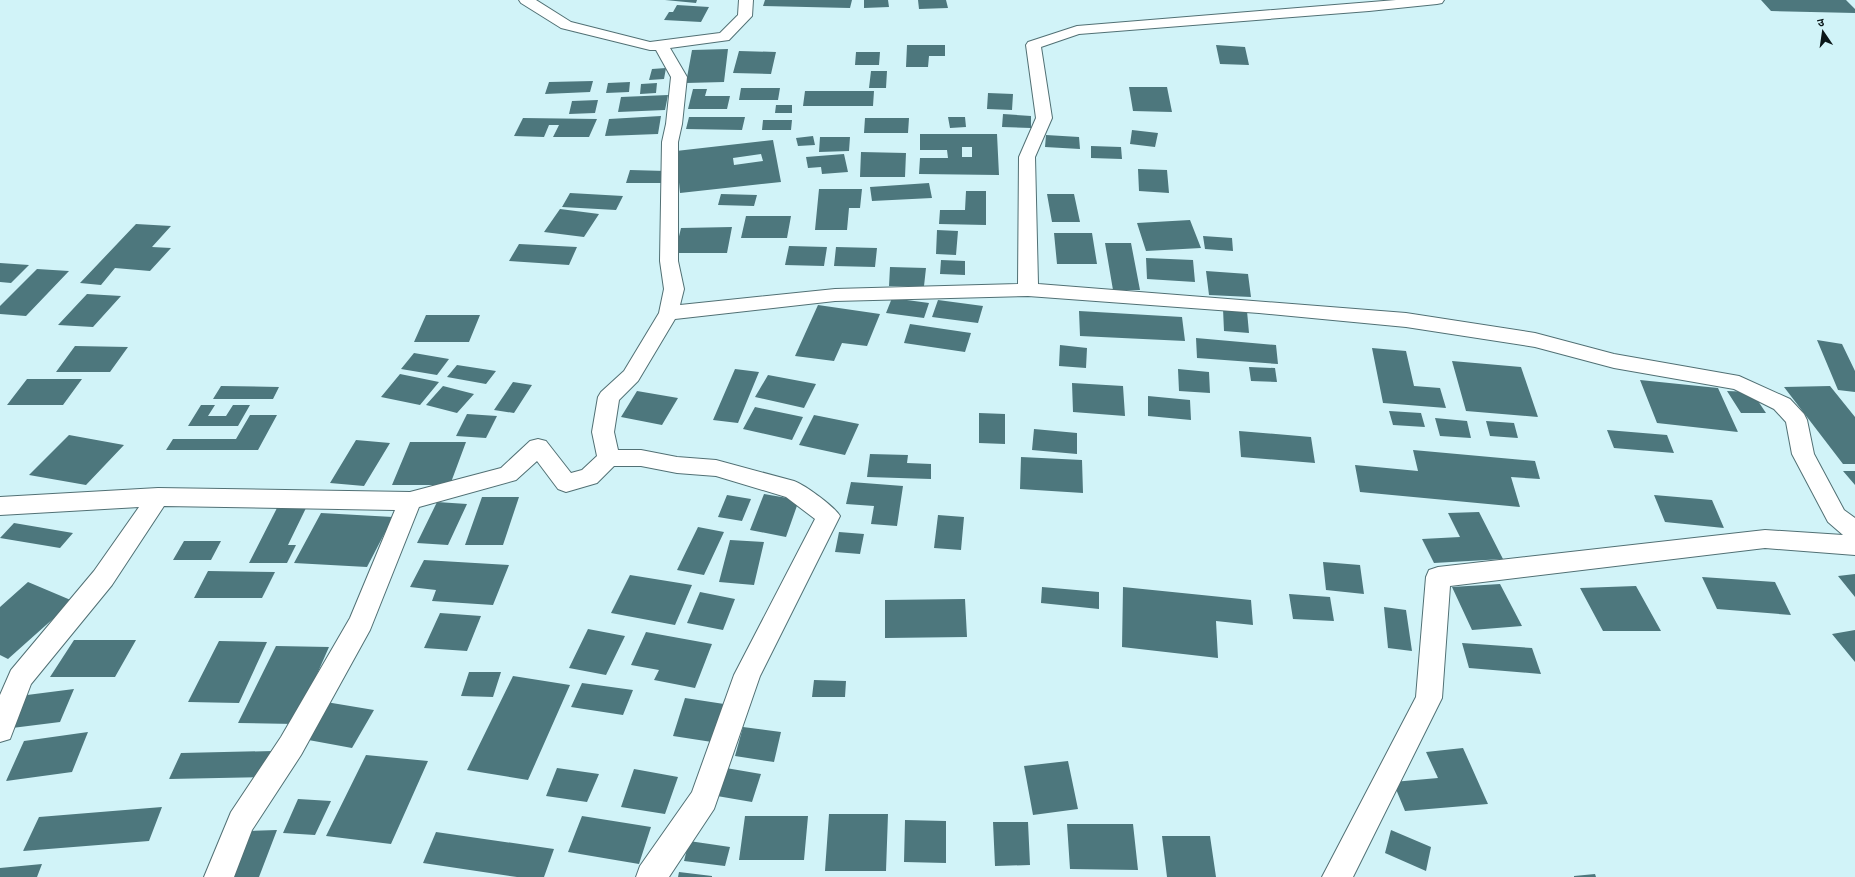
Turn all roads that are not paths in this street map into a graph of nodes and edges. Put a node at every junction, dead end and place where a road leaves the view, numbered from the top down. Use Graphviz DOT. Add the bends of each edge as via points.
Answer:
graph roads {
  1 [pos="526,0"];
  2 [pos="746,0"];
  3 [pos="1437,0"];
  4 [pos="661,45"];
  5 [pos="1028,290"];
  6 [pos="669,313"];
  7 [pos="608,458"];
  8 [pos="158,496"];
  9 [pos="410,501"];
  10 [pos="0,506"];
  11 [pos="1855,531"];
  12 [pos="1855,545"];
  13 [pos="0,730"];
  14 [pos="219,877"];
  15 [pos="652,877"];
  16 [pos="1337,877"];
  1 -- 4 [label="street" via="566,25 650,46"];
  2 -- 4 [label="street" via="745,16 724,37"];
  3 -- 5 [label="street" via="1077,30 1033,45 1044,118 1027,157"];
  4 -- 6 [label="street" via="679,76 670,142 669,261 674,289"];
  5 -- 6 [label="street" via="835,295"];
  5 -- 11 [label="street" via="1406,320 1535,340 1614,361 1738,383 1782,404 1796,420 1803,454 1829,503 1836,516"];
  6 -- 7 [label="street" via="631,376 608,397 603,432"];
  7 -- 9 [label="street" via="589,477 566,483 538,447 508,474"];
  7 -- 15 [label="street" via="641,458 676,465 716,468 794,490 828,516 747,675 704,799"];
  8 -- 9 [label="street"];
  8 -- 10 [label="street"];
  8 -- 13 [label="street" via="103,578 20,678"];
  9 -- 14 [label="street" via="361,622 291,746 241,822"];
  12 -- 16 [label="street" via="1765,539 1438,577 1429,698"];
}
